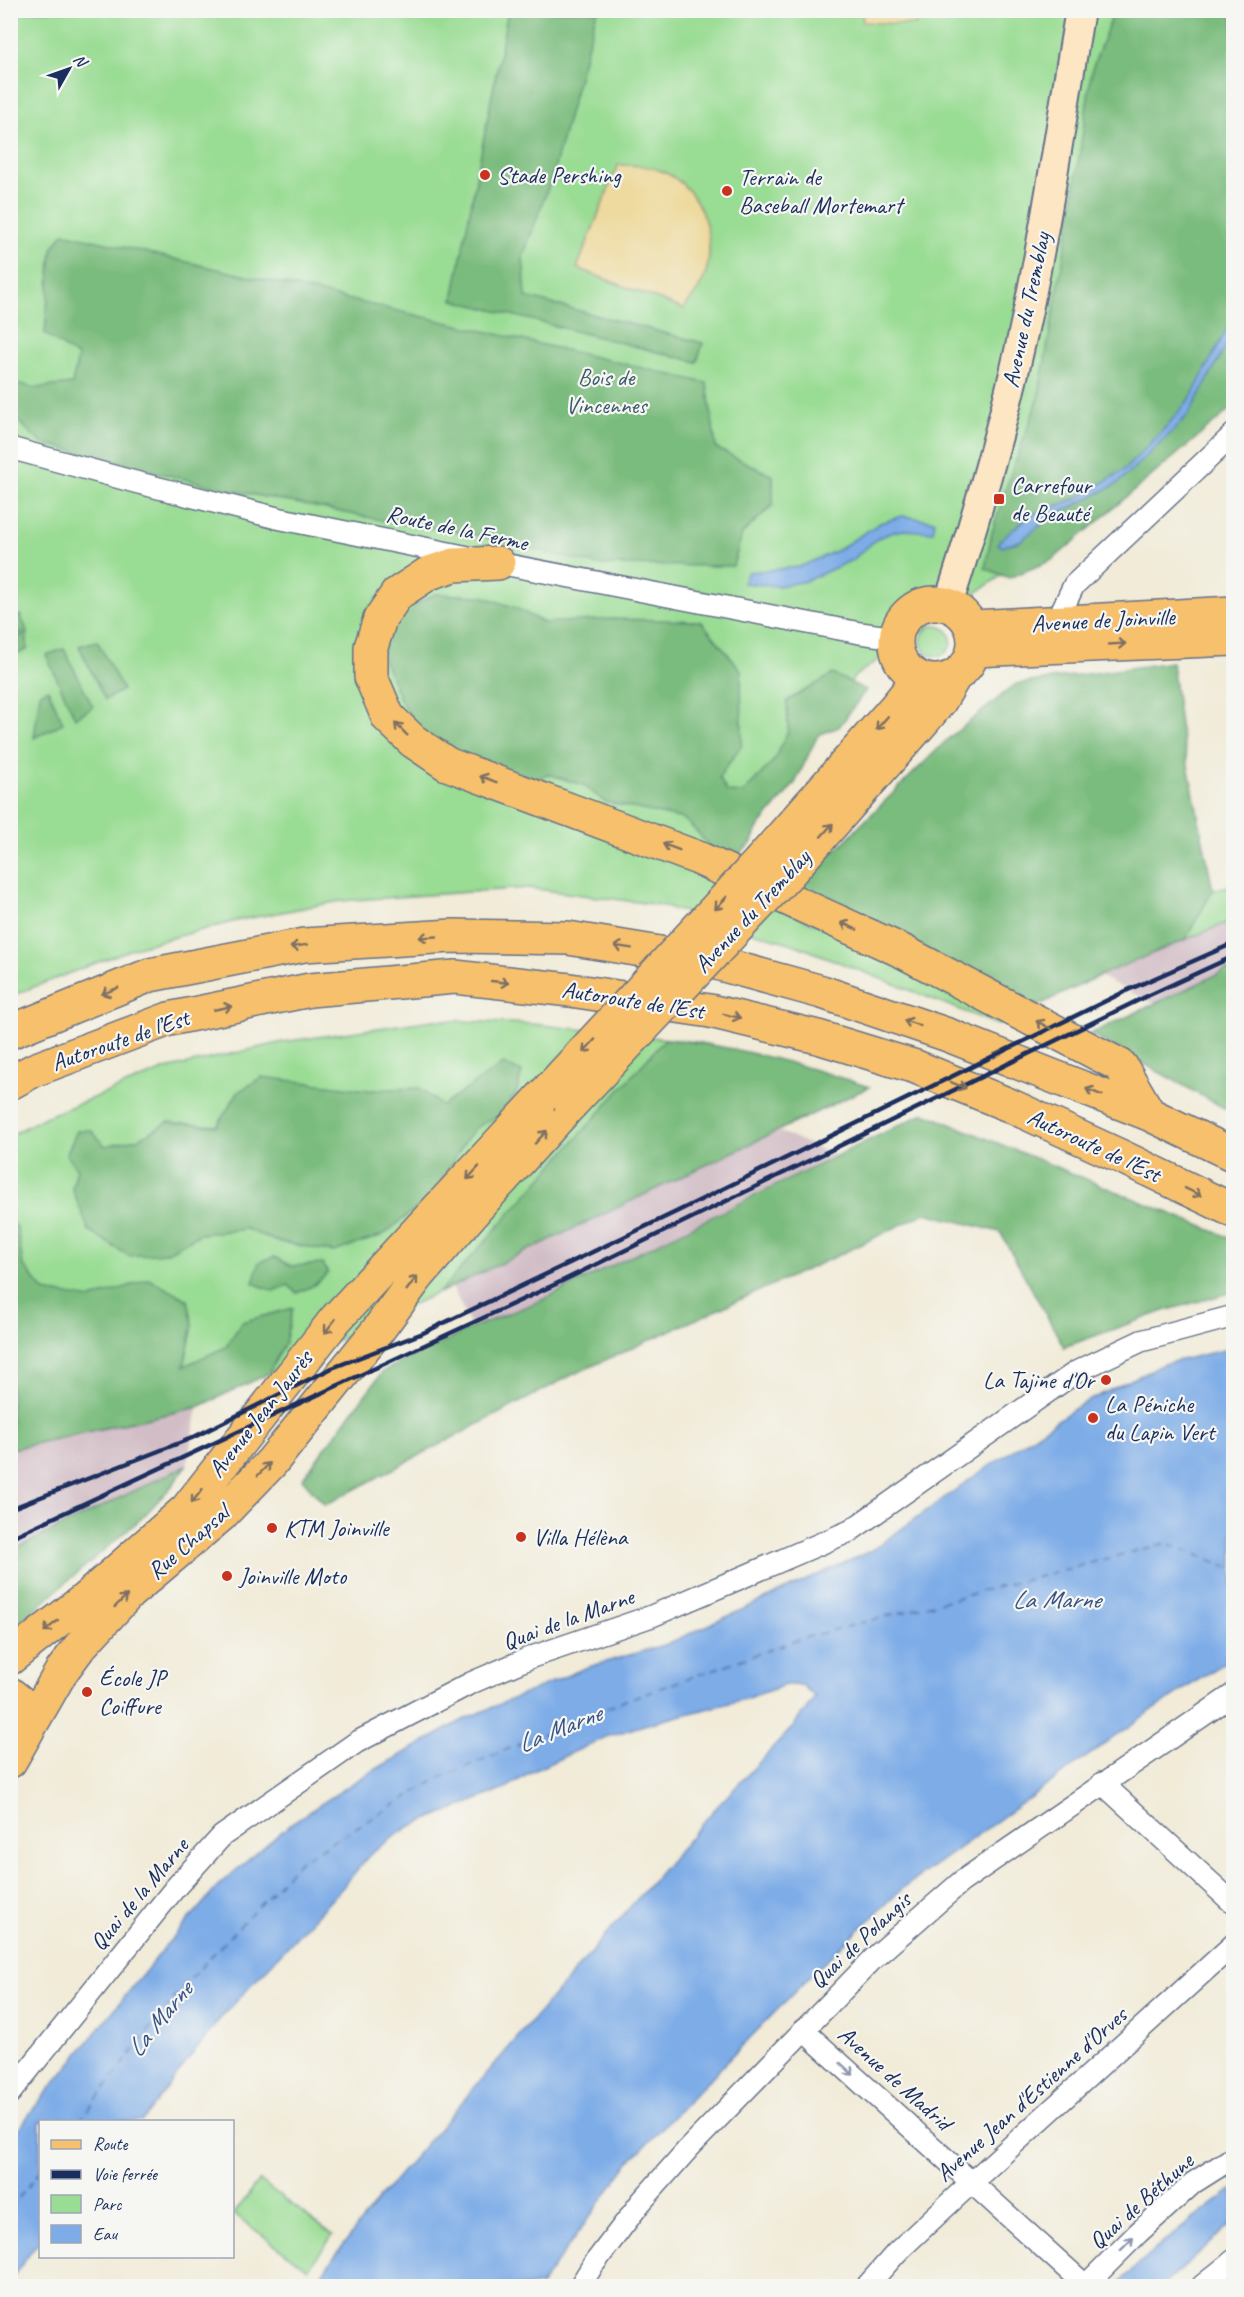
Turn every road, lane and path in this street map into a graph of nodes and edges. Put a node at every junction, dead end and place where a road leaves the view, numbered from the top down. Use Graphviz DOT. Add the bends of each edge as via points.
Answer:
graph roads {
  1 [pos="1080,10"];
  2 [pos="1233,434"];
  3 [pos="10,448"];
  4 [pos="498,563"];
  5 [pos="948,605"];
  6 [pos="1233,613"];
  7 [pos="1059,635"];
  8 [pos="897,638"];
  9 [pos="973,639"];
  10 [pos="1233,639"];
  11 [pos="954,677"];
  12 [pos="920,678"];
  13 [pos="775,867"];
  14 [pos="10,1032"];
  15 [pos="10,1083"];
  16 [pos="556,1101"];
  17 [pos="1149,1114"];
  18 [pos="1233,1155"];
  19 [pos="1233,1211"];
  20 [pos="368,1282"];
  21 [pos="1233,1316"];
  22 [pos="378,1330"];
  23 [pos="10,1658"];
  24 [pos="10,1694"];
  25 [pos="1233,1694"];
  26 [pos="36,1715"];
  27 [pos="10,1761"];
  28 [pos="1102,1783"];
  29 [pos="1233,1904"];
  30 [pos="1233,1944"];
  31 [pos="803,2030"];
  32 [pos="10,2093"];
  33 [pos="1233,2157"];
  34 [pos="972,2182"];
  35 [pos="1233,2260"];
  36 [pos="580,2286"];
  37 [pos="867,2286"];
  38 [pos="1085,2286"];
  39 [pos="1202,2286"];
  1 -- 5 [label="main road, Avenue du Tremblay" via="1018,358 993,458"];
  2 -- 7 [label="street" via="1074,585 1062,610"];
  3 -- 4 [label="street, Route de la Ferme" via="277,518"];
  4 -- 8 [label="street, Route de la Ferme"];
  17 -- 4 [label="main road, one-way" via="1121,1066 902,951 698,858 447,764 413,741 388,717 371,677 371,647 380,619 398,594 429,573 453,565"];
  5 -- 8 [label="main road" via="925,604 914,609 899,627"];
  5 -- 9 [label="main road" via="958,610"];
  6 -- 7 [label="main road, Avenue de Joinville"];
  7 -- 9 [label="main road, Avenue de Joinville"];
  7 -- 10 [label="main road, Avenue de Joinville, one-way"];
  8 -- 12 [label="main road" via="904,666"];
  9 -- 11 [label="main road" via="970,661"];
  11 -- 12 [label="main road" via="942,681"];
  13 -- 11 [label="main road, Avenue du Tremblay, one-way" via="924,720"];
  12 -- 13 [label="main road, Avenue du Tremblay, one-way"];
  13 -- 16 [label="main road, Avenue du Tremblay, bridge"];
  17 -- 14 [label="main road, Autoroute de l’Est, one-way" via="948,1035 822,992 709,961 568,938 452,936 304,945 150,975"];
  15 -- 19 [label="main road, Autoroute de l’Est, one-way" via="34,1070 169,1019 310,990 455,977 710,1011 818,1037 916,1067 1009,1105"];
  16 -- 20 [label="main road, Avenue du Tremblay, one-way" via="469,1177"];
  22 -- 16 [label="main road, Avenue du Tremblay, one-way" via="480,1204"];
  17 -- 18 [label="main road, Autoroute de l’Est"];
  20 -- 23 [label="main road, Avenue Jean Jaurès, one-way" via="187,1509 84,1600"];
  21 -- 32 [label="street, Quai de la Marne" via="1142,1341 1076,1372 850,1531 652,1616 509,1666 357,1742 222,1836 175,1888"];
  26 -- 22 [label="main road, Rue Chapsal, one-way" via="89,1635 129,1593 220,1516 271,1463"];
  24 -- 26 [label="main road"];
  25 -- 28 [label="street, Quai de Polangis"];
  26 -- 27 [label="main road, Rue Chapsal"];
  28 -- 29 [label="street"];
  28 -- 31 [label="street, Quai de Polangis" via="961,1882 875,1957"];
  30 -- 34 [label="street, Avenue Jean d'Estienne d'Orves"];
  31 -- 34 [label="street, Avenue de Madrid, one-way"];
  31 -- 36 [label="street, Quai de Polangis" via="641,2202"];
  38 -- 33 [label="street, Quai de Béthune, one-way" via="1193,2183"];
  34 -- 37 [label="street, Avenue Jean d'Estienne d'Orves" via="897,2252"];
  34 -- 38 [label="street, Avenue de Madrid"];
  35 -- 39 [label="street"];
}
